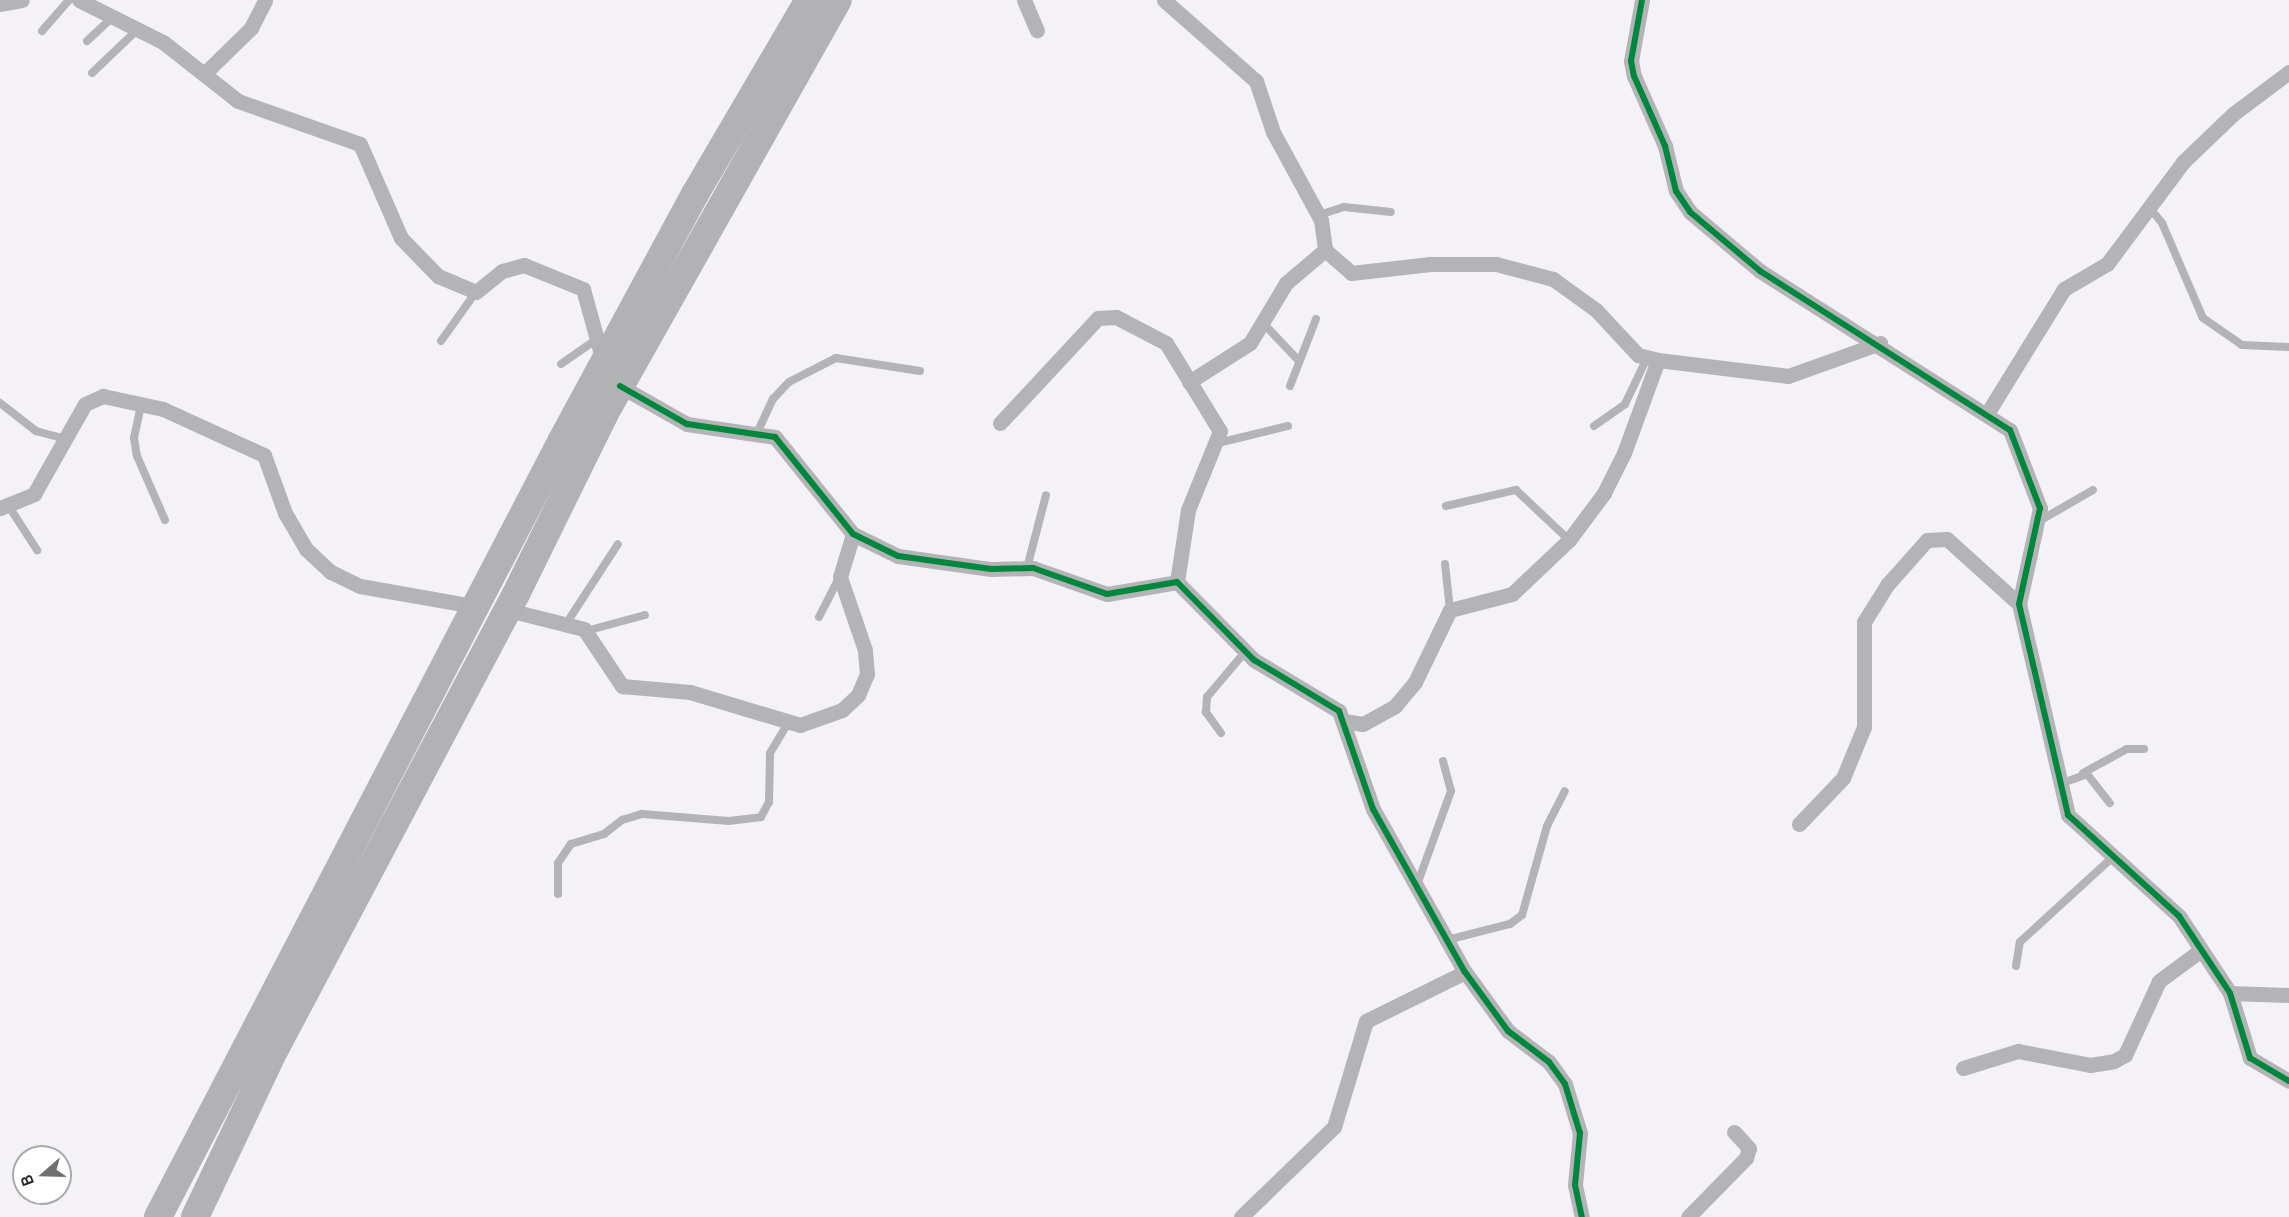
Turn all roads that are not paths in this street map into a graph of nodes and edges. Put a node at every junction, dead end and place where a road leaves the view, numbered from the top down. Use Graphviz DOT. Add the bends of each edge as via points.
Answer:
graph roads {
  1 [pos="22,0"];
  2 [pos="69,0"];
  3 [pos="79,0"];
  4 [pos="265,0"];
  5 [pos="808,0"];
  6 [pos="838,0"];
  7 [pos="1024,0"];
  8 [pos="1164,0"];
  9 [pos="1642,0"];
  10 [pos="0,4"];
  11 [pos="114,16"];
  12 [pos="138,29"];
  13 [pos="1037,30"];
  14 [pos="42,31"];
  15 [pos="87,41"];
  16 [pos="2289,72"];
  17 [pos="92,73"];
  18 [pos="204,74"];
  19 [pos="2149,207"];
  20 [pos="1391,212"];
  21 [pos="1318,215"];
  22 [pos="1325,250"];
  23 [pos="476,292"];
  24 [pos="1316,319"];
  25 [pos="1263,323"];
  26 [pos="441,341"];
  27 [pos="1880,343"];
  28 [pos="2289,347"];
  29 [pos="1653,359"];
  30 [pos="1298,360"];
  31 [pos="607,363"];
  32 [pos="561,364"];
  33 [pos="921,371"];
  34 [pos="1189,382"];
  35 [pos="1290,386"];
  36 [pos="0,403"];
  37 [pos="141,405"];
  38 [pos="1988,412"];
  39 [pos="1000,423"];
  40 [pos="1288,426"];
  41 [pos="1594,426"];
  42 [pos="757,433"];
  43 [pos="65,439"];
  44 [pos="1218,443"];
  45 [pos="2093,490"];
  46 [pos="1046,495"];
  47 [pos="1446,506"];
  48 [pos="4,507"];
  49 [pos="165,520"];
  50 [pos="2041,520"];
  51 [pos="853,534"];
  52 [pos="1569,540"];
  53 [pos="618,544"];
  54 [pos="37,550"];
  55 [pos="1445,564"];
  56 [pos="1027,568"];
  57 [pos="840,577"];
  58 [pos="1177,582"];
  59 [pos="2019,604"];
  60 [pos="474,606"];
  61 [pos="508,610"];
  62 [pos="1450,610"];
  63 [pos="645,615"];
  64 [pos="819,617"];
  65 [pos="566,624"];
  66 [pos="586,631"];
  67 [pos="1245,652"];
  68 [pos="1344,721"];
  69 [pos="787,725"];
  70 [pos="1221,733"];
  71 [pos="2144,750"];
  72 [pos="1443,761"];
  73 [pos="2083,774"];
  74 [pos="2060,784"];
  75 [pos="1565,791"];
  76 [pos="2110,803"];
  77 [pos="1799,824"];
  78 [pos="2114,856"];
  79 [pos="1417,886"];
  80 [pos="558,894"];
  81 [pos="1447,940"];
  82 [pos="2201,950"];
  83 [pos="2016,966"];
  84 [pos="1465,972"];
  85 [pos="2230,993"];
  86 [pos="2289,995"];
  87 [pos="1963,1068"];
  88 [pos="2289,1081"];
  89 [pos="1734,1132"];
  90 [pos="158,1217"];
  91 [pos="195,1217"];
  92 [pos="1241,1217"];
  93 [pos="1582,1217"];
  94 [pos="1688,1217"];
  1 -- 10 [label="street"];
  2 -- 14 [label="lane"];
  3 -- 11 [label="street"];
  4 -- 18 [label="street" via="251,28"];
  5 -- 31 [label="highway"];
  6 -- 31 [label="highway"];
  7 -- 13 [label="street"];
  8 -- 21 [label="street" via="1256,81 1273,132"];
  9 -- 27 [label="street" via="1631,61 1634,76 1665,146 1676,191 1690,212 1760,271"];
  11 -- 12 [label="street"];
  11 -- 15 [label="lane"];
  12 -- 17 [label="lane"];
  12 -- 18 [label="street"];
  16 -- 19 [label="street" via="2233,114 2183,162"];
  18 -- 23 [label="street" via="256,111 360,144 401,238 417,260 438,276"];
  19 -- 28 [label="lane" via="2162,223 2203,318 2242,345"];
  19 -- 38 [label="street" via="2107,264 2064,289"];
  20 -- 21 [label="lane" via="1344,207"];
  21 -- 22 [label="street"];
  22 -- 25 [label="street" via="1286,283"];
  22 -- 29 [label="street" via="1351,273 1363,276 1430,264 1496,264 1553,279"];
  23 -- 26 [label="lane"];
  23 -- 31 [label="street" via="502,271 524,265 578,285 587,296"];
  24 -- 30 [label="lane"];
  25 -- 30 [label="lane"];
  25 -- 34 [label="street" via="1250,343"];
  27 -- 29 [label="street" via="1788,376"];
  27 -- 38 [label="street"];
  29 -- 41 [label="lane" via="1625,404"];
  29 -- 52 [label="street" via="1624,453 1594,509"];
  30 -- 35 [label="lane"];
  31 -- 32 [label="lane"];
  31 -- 42 [label="street" via="687,424"];
  31 -- 60 [label="highway"];
  31 -- 61 [label="highway"];
  33 -- 42 [label="lane" via="836,358 789,382 773,399"];
  34 -- 39 [label="street" via="1167,343 1103,315"];
  34 -- 44 [label="street" via="1218,424"];
  36 -- 43 [label="lane" via="36,431"];
  37 -- 43 [label="street" via="94,398"];
  37 -- 49 [label="lane" via="134,438 137,456"];
  37 -- 60 [label="street" via="264,455 285,513 306,549 331,572 360,586"];
  38 -- 50 [label="street" via="2016,442"];
  40 -- 44 [label="lane"];
  42 -- 51 [label="street" via="787,447"];
  43 -- 48 [label="street" via="34,494"];
  44 -- 58 [label="street" via="1188,510"];
  45 -- 50 [label="lane"];
  46 -- 56 [label="lane"];
  47 -- 52 [label="lane" via="1516,490"];
  48 -- 54 [label="lane"];
  50 -- 59 [label="street"];
  51 -- 56 [label="street" via="898,556 991,569"];
  51 -- 57 [label="street"];
  52 -- 62 [label="street" via="1512,594"];
  53 -- 65 [label="lane"];
  55 -- 62 [label="lane"];
  56 -- 58 [label="street" via="1107,594"];
  57 -- 64 [label="lane"];
  57 -- 69 [label="street" via="865,650 867,674 858,695 842,710"];
  58 -- 67 [label="street"];
  59 -- 74 [label="street"];
  59 -- 77 [label="street" via="1947,539 1927,540 1887,585 1864,622 1866,697 1861,737 1843,778"];
  60 -- 90 [label="highway"];
  61 -- 65 [label="street"];
  61 -- 91 [label="highway" via="279,1041"];
  62 -- 68 [label="street" via="1415,682 1395,706 1363,724"];
  63 -- 66 [label="lane"];
  65 -- 66 [label="street"];
  66 -- 69 [label="street" via="622,686 690,692"];
  67 -- 68 [label="street" via="1339,711"];
  67 -- 70 [label="lane" via="1207,697 1206,712"];
  68 -- 79 [label="street" via="1367,796"];
  69 -- 80 [label="lane" via="770,753 769,802 761,817 729,821 642,814 622,820 571,844 558,863"];
  71 -- 73 [label="lane" via="2127,749"];
  72 -- 79 [label="lane" via="1451,790"];
  73 -- 74 [label="lane"];
  73 -- 76 [label="lane"];
  74 -- 78 [label="street" via="2070,821"];
  75 -- 81 [label="lane" via="1547,826 1522,915 1510,924"];
  78 -- 82 [label="street" via="2156,892"];
  78 -- 83 [label="lane" via="2020,942"];
  79 -- 81 [label="street"];
  81 -- 84 [label="street"];
  82 -- 85 [label="street"];
  82 -- 87 [label="street" via="2159,981 2125,1055 2114,1062 2090,1065 2018,1051"];
  84 -- 92 [label="street" via="1366,1021 1334,1127"];
  84 -- 93 [label="street" via="1508,1030 1549,1062 1565,1084 1580,1133 1575,1185"];
  85 -- 86 [label="street"];
  85 -- 88 [label="street" via="2250,1058"];
  89 -- 94 [label="street" via="1749,1148 1746,1158"];
}
